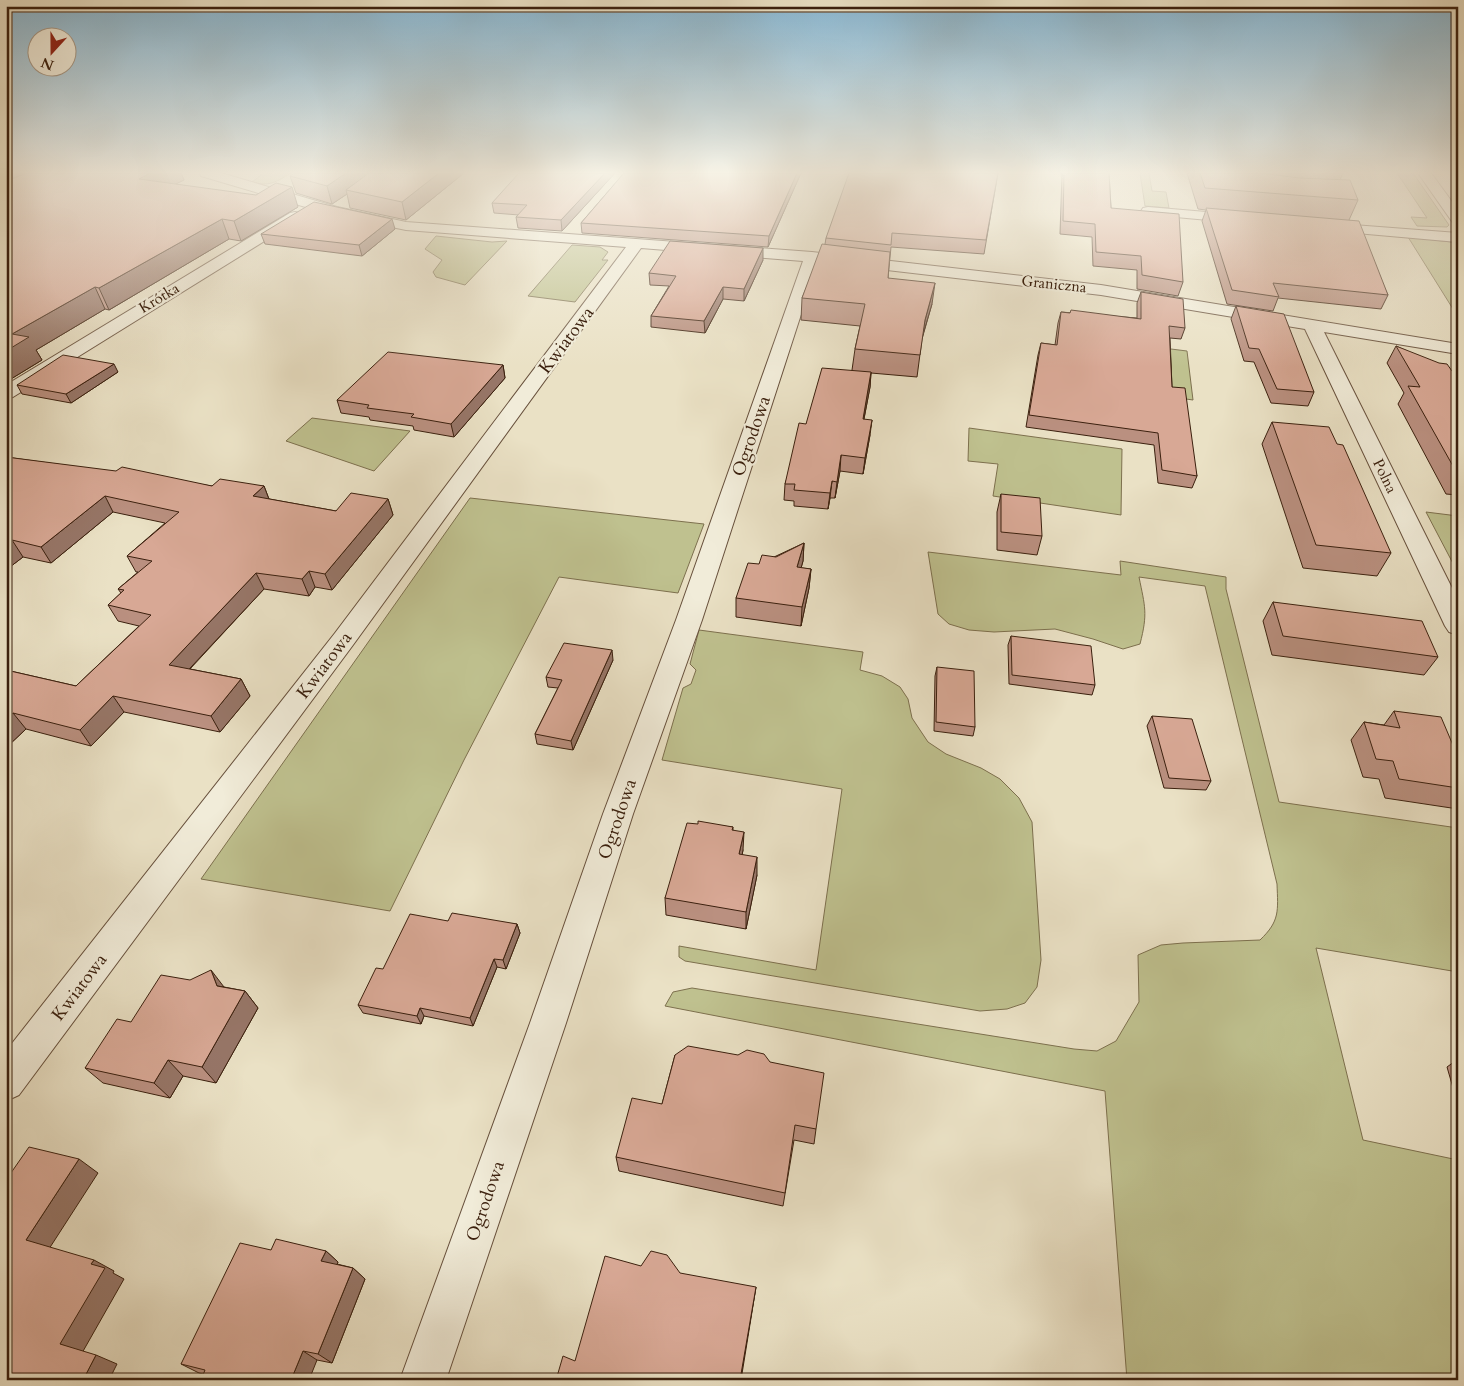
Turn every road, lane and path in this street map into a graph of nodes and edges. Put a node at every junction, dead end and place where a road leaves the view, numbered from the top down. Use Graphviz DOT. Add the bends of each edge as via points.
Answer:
graph roads {
  1 [pos="259,238"];
  2 [pos="549,238"];
  3 [pos="566,239"];
  4 [pos="637,243"];
  5 [pos="812,258"];
  6 [pos="1312,326"];
  7 [pos="1458,349"];
  8 [pos="6,393"];
  9 [pos="1458,626"];
  10 [pos="6,1082"];
  11 [pos="423,1380"];
  1 -- 8 [label="street, Krótka"];
  2 -- 3 [label="street, Graniczna"];
  3 -- 4 [label="street, Graniczna"];
  4 -- 5 [label="street, Graniczna"];
  4 -- 10 [label="street, Kwiatowa" via="344,639"];
  5 -- 6 [label="street, Graniczna" via="1127,293"];
  5 -- 11 [label="street, Ogrodowa"];
  6 -- 7 [label="street, Graniczna"];
  6 -- 9 [label="street, Polna"];
}
